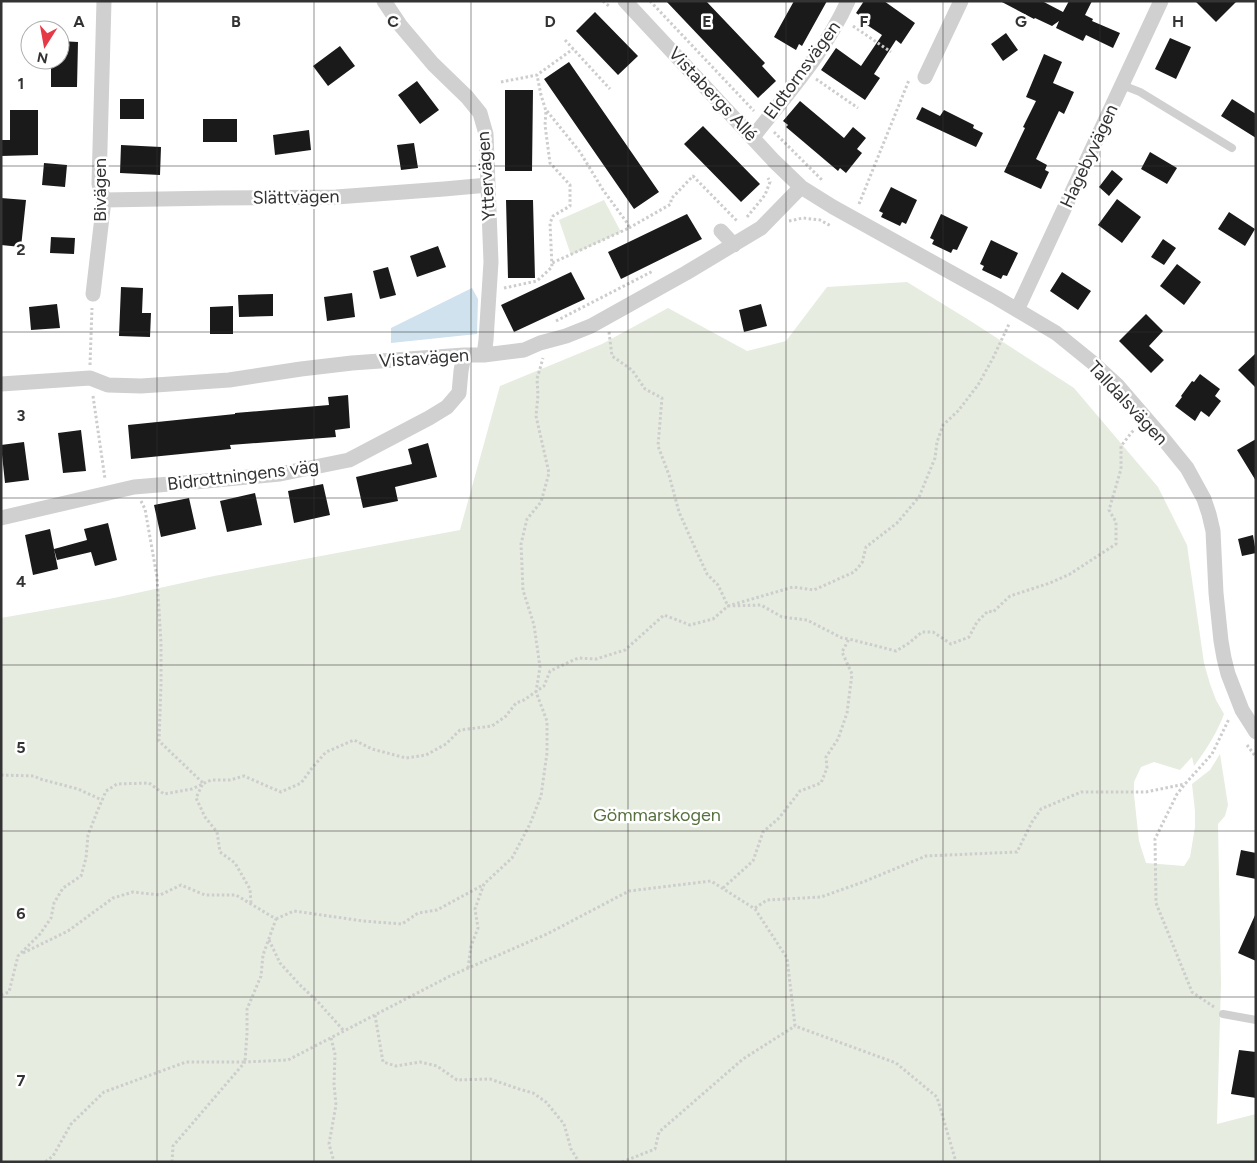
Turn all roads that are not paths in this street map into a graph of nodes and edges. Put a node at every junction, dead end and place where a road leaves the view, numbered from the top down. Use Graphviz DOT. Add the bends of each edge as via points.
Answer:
graph roads {
  1 [pos="104,1"];
  2 [pos="384,1"];
  3 [pos="625,1"];
  4 [pos="848,1"];
  5 [pos="961,1"];
  6 [pos="1161,1"];
  7 [pos="918,75"];
  8 [pos="1122,85"];
  9 [pos="753,137"];
  10 [pos="1232,148"];
  11 [pos="488,185"];
  12 [pos="800,187"];
  13 [pos="104,200"];
  14 [pos="722,232"];
  15 [pos="734,245"];
  16 [pos="93,294"];
  17 [pos="1018,310"];
  18 [pos="464,354"];
  19 [pos="484,355"];
  20 [pos="1,384"];
  21 [pos="1,518"];
  22 [pos="1253,722"];
  23 [pos="1223,1014"];
  24 [pos="1256,1020"];
  1 -- 13 [label="street, Bivägen" via="99,184"];
  2 -- 11 [label="street, Yttervägen" via="433,64 480,114 486,134"];
  3 -- 9 [label="street, Vistabergs Allé"];
  4 -- 9 [label="street, Eldtornsvägen" via="806,72"];
  5 -- 7 [label="street"];
  6 -- 8 [label="street, Hagebyvägen"];
  8 -- 10 [label="lane" via="1140,92"];
  8 -- 17 [label="street, Hagebyvägen"];
  9 -- 12 [label="street, Vistabergs Allé"];
  11 -- 13 [label="street, Slättvägen" via="336,197"];
  11 -- 19 [label="street, Yttervägen" via="491,262"];
  12 -- 15 [label="street, Vistavägen" via="762,228"];
  12 -- 17 [label="street, Talldalsvägen"];
  13 -- 16 [label="street, Bivägen"];
  14 -- 15 [label="street"];
  15 -- 19 [label="street, Vistavägen" via="591,326 524,350"];
  17 -- 22 [label="street, Talldalsvägen" via="1056,333 1117,385 1188,468 1204,499 1213,531 1221,641 1228,674 1242,710"];
  18 -- 19 [label="street, Vistavägen"];
  18 -- 20 [label="street, Vistavägen" via="352,363 229,380 141,386 108,385 90,378"];
  18 -- 21 [label="street, Bidrottningens väg" via="459,393 447,407 349,460 280,474 134,487"];
  23 -- 24 [label="lane"];
}
